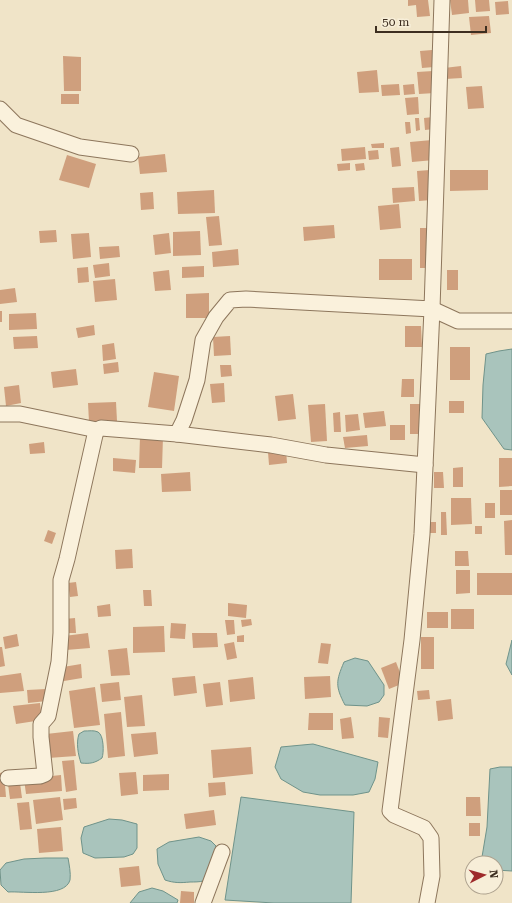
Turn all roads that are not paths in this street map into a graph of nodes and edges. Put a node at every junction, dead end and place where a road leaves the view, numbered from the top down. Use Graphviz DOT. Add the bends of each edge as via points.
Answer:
graph roads {
  1 [pos="442,0"];
  2 [pos="0,109"];
  3 [pos="131,154"];
  4 [pos="432,309"];
  5 [pos="512,321"];
  6 [pos="0,414"];
  7 [pos="97,430"];
  8 [pos="177,434"];
  9 [pos="425,465"];
  10 [pos="8,778"];
  11 [pos="222,852"];
  12 [pos="203,903"];
  13 [pos="427,903"];
  1 -- 4 [label="street"];
  2 -- 3 [label="street" via="16,125 80,147"];
  4 -- 5 [label="street" via="458,321"];
  4 -- 8 [label="street" via="230,300 216,316 203,340 197,380"];
  4 -- 9 [label="street"];
  6 -- 7 [label="street" via="20,414"];
  7 -- 8 [label="street" via="101,428"];
  7 -- 10 [label="street" via="68,560 61,580 62,633 59,662 48,716 41,724 45,774"];
  8 -- 9 [label="street" via="271,445 326,455"];
  9 -- 13 [label="street" via="422,534 412,640 390,811 394,816 424,828 431,838 432,876"];
  11 -- 12 [label="street"];
}
